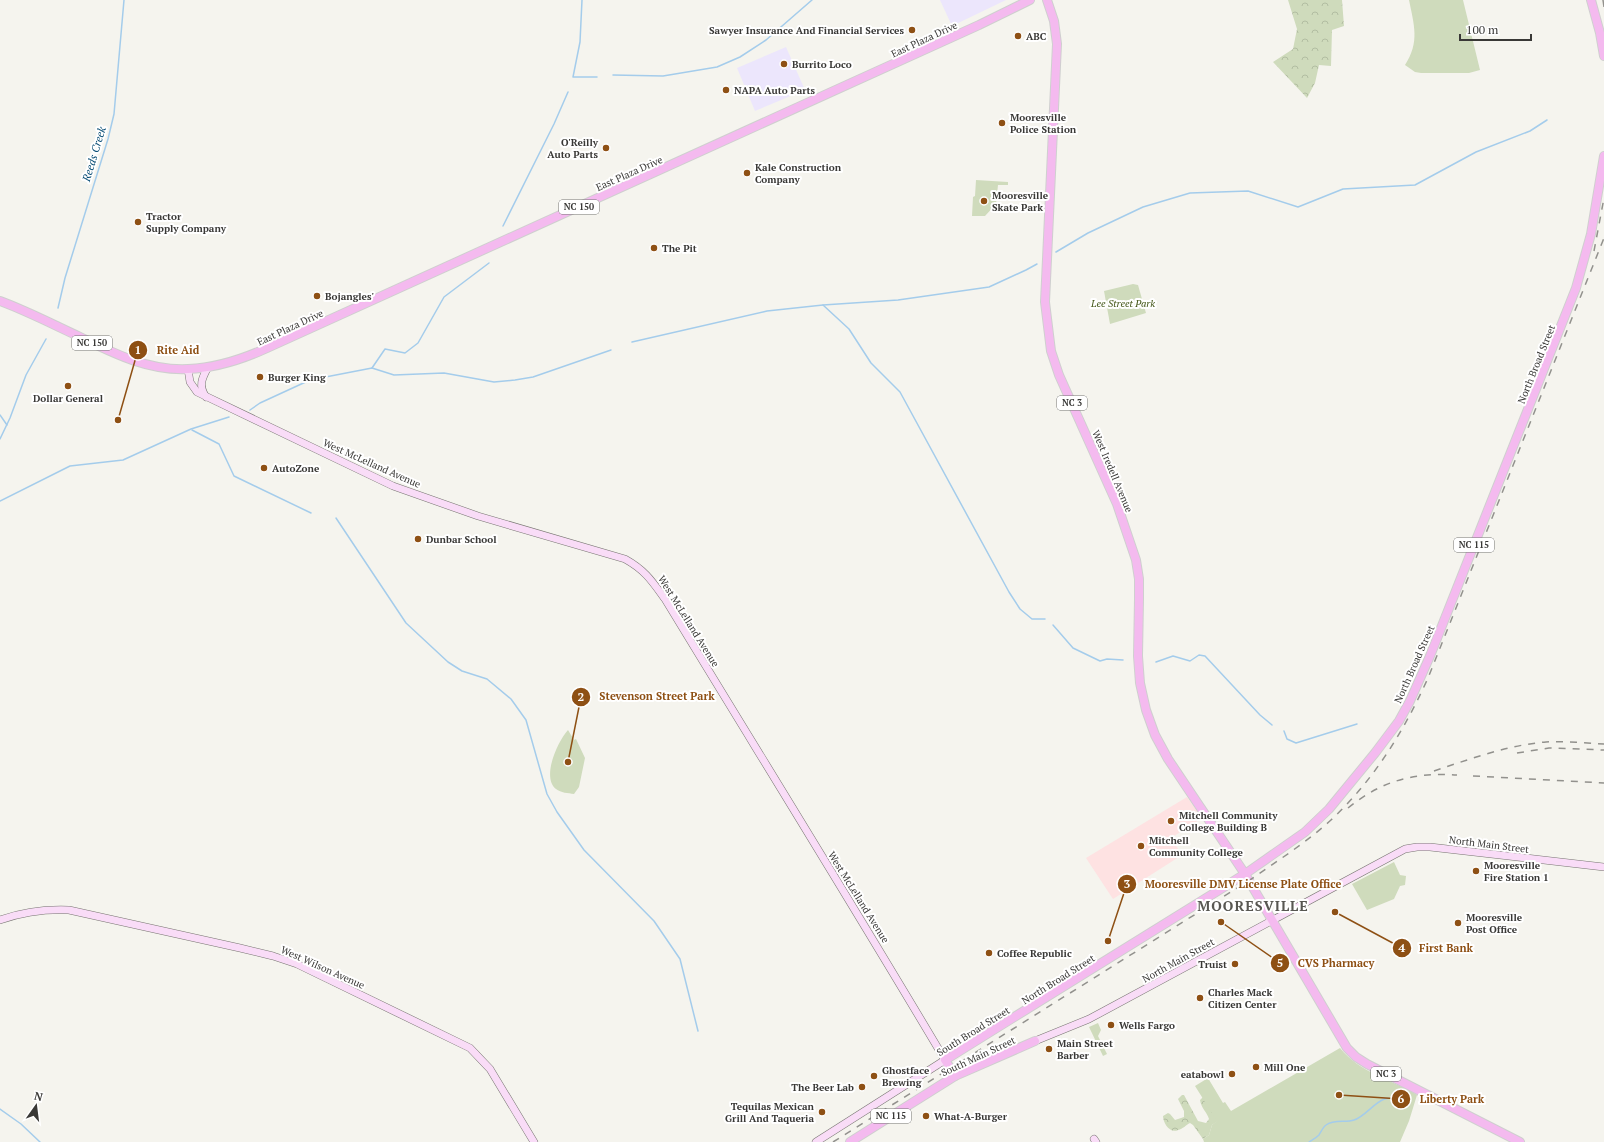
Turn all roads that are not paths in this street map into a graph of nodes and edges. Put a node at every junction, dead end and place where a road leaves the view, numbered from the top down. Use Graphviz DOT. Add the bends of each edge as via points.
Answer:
graph roads {
  1 [pos="1030,0"];
  2 [pos="1047,0"];
  3 [pos="1591,0"];
  4 [pos="1604,56"];
  5 [pos="1604,156"];
  6 [pos="0,301"];
  7 [pos="208,367"];
  8 [pos="188,369"];
  9 [pos="206,397"];
  10 [pos="1604,867"];
  11 [pos="1244,874"];
  12 [pos="0,920"];
  13 [pos="1272,920"];
  14 [pos="1018,1015"];
  15 [pos="1035,1042"];
  16 [pos="945,1060"];
  17 [pos="955,1076"];
  18 [pos="534,1142"];
  19 [pos="816,1142"];
  20 [pos="850,1142"];
  21 [pos="1520,1142"];
  1 -- 7 [label="main road, East Plaza Drive / NC 150" via="252,355"];
  2 -- 11 [label="main road, West Iredell Avenue / NC 3" via="1054,21 1057,44 1045,302 1051,351 1059,375 1117,504 1136,560 1139,592 1138,656 1146,710 1168,759"];
  3 -- 4 [label="main road"];
  5 -- 11 [label="main road, North Broad Street / NC 115" via="1591,234 1576,288 1410,701 1399,721 1375,753 1329,809 1305,832"];
  6 -- 8 [label="main road, NC 150" via="125,358 156,366"];
  7 -- 8 [label="main road, East Plaza Drive / NC 150"];
  7 -- 9 [label="street" via="201,383"];
  8 -- 9 [label="street, West McLelland Avenue" via="194,389"];
  9 -- 16 [label="street, West McLelland Avenue" via="393,486 478,516 626,559 638,566 648,575 665,599"];
  10 -- 13 [label="street, North Main Street" via="1417,847 1394,854"];
  11 -- 13 [label="main road, West Iredell Avenue / NC 3"];
  11 -- 14 [label="main road, North Broad Street / NC 115"];
  12 -- 18 [label="street, West Wilson Avenue" via="28,911 69,910 240,948 297,964 470,1048 490,1069"];
  13 -- 15 [label="street, North Main Street" via="1090,1019"];
  13 -- 21 [label="main road, NC 3" via="1342,1041 1356,1057"];
  14 -- 16 [label="main road, South Broad Street / NC 115"];
  15 -- 17 [label="main road, South Main Street / NC 115"];
  16 -- 17 [label="main road, West McLelland Avenue"];
  16 -- 19 [label="street, South Broad Street"];
  17 -- 20 [label="main road, South Main Street / NC 115"];
}
